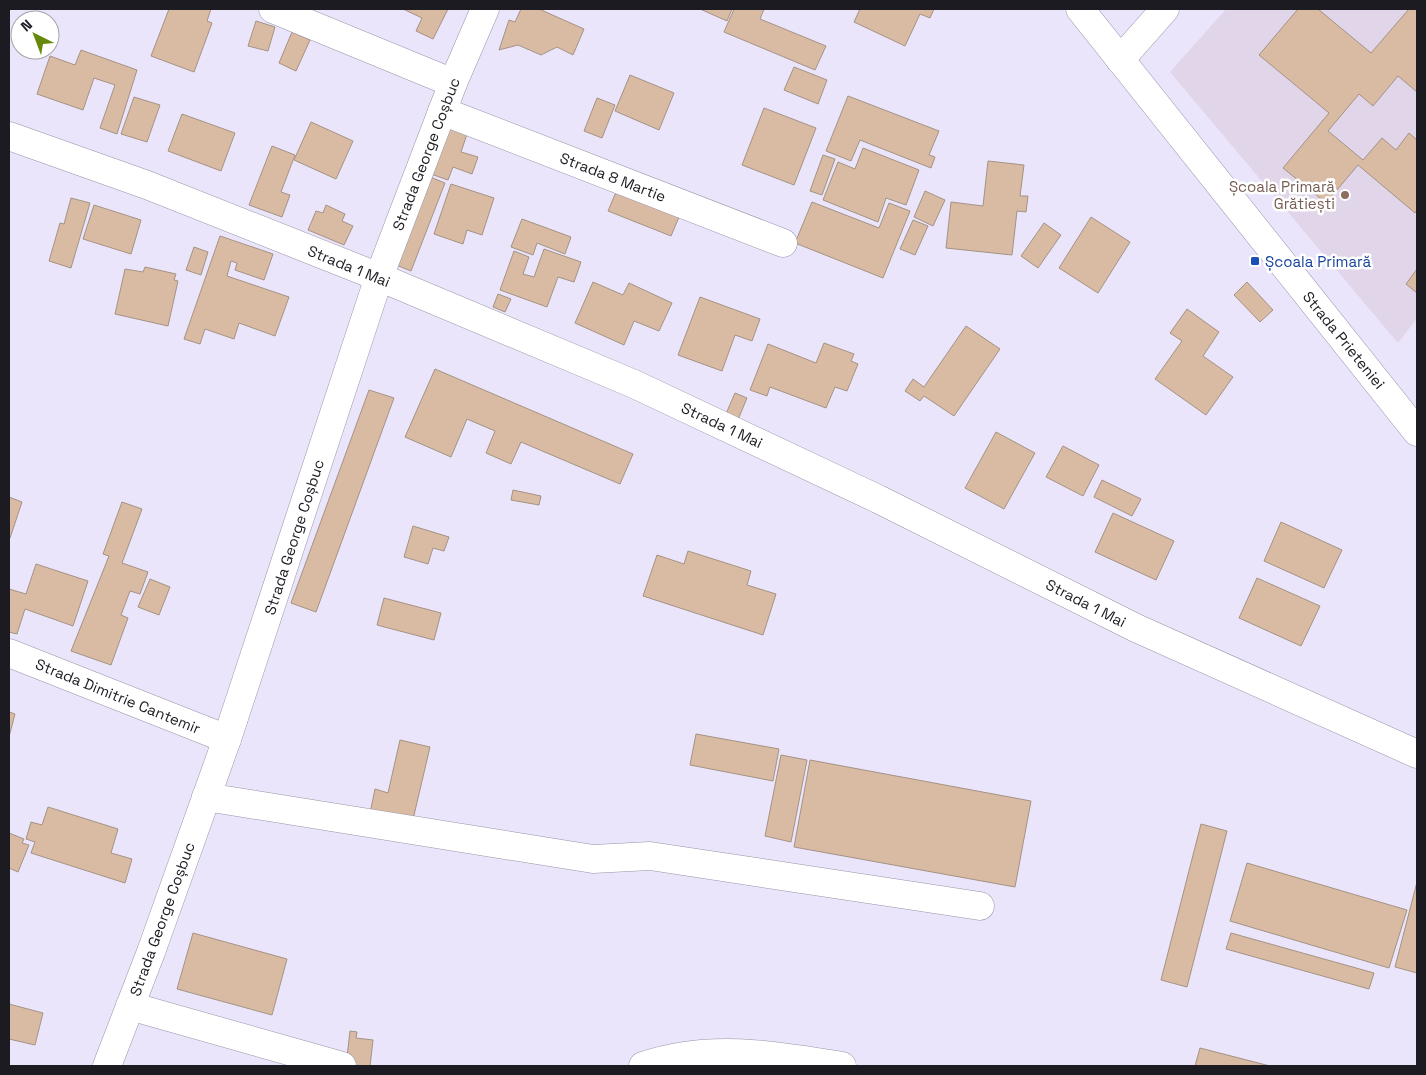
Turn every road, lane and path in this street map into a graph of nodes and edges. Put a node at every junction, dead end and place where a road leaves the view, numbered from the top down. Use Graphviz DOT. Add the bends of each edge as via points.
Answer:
graph roads {
  1 [pos="273,9"];
  2 [pos="485,9"];
  3 [pos="1080,9"];
  4 [pos="1165,9"];
  5 [pos="1120,60"];
  6 [pos="453,83"];
  7 [pos="442,111"];
  8 [pos="9,136"];
  9 [pos="783,243"];
  10 [pos="379,277"];
  11 [pos="1417,432"];
  12 [pos="9,653"];
  13 [pos="227,739"];
  14 [pos="1417,754"];
  15 [pos="206,797"];
  16 [pos="980,906"];
  17 [pos="130,1006"];
  18 [pos="107,1066"];
  19 [pos="342,1066"];
  20 [pos="643,1066"];
  21 [pos="842,1066"];
  1 -- 6 [label="street"];
  2 -- 6 [label="street, Strada George Coșbuc"];
  3 -- 5 [label="street, Strada Prieteniei"];
  4 -- 5 [label="street"];
  5 -- 11 [label="street, Strada Prieteniei"];
  6 -- 7 [label="street, Strada George Coșbuc"];
  7 -- 9 [label="street, Strada 8 Martie"];
  7 -- 10 [label="street, Strada George Coșbuc"];
  8 -- 10 [label="street, Strada 1 Mai" via="147,185"];
  10 -- 13 [label="street, Strada George Coșbuc"];
  10 -- 14 [label="street, Strada 1 Mai" via="634,384 878,499 1136,628"];
  12 -- 13 [label="street, Strada Dimitrie Cantemir"];
  13 -- 15 [label="street, Strada George Coșbuc"];
  15 -- 16 [label="street" via="593,859 650,856"];
  15 -- 17 [label="street, Strada George Coșbuc"];
  17 -- 18 [label="street, Strada George Coșbuc"];
  17 -- 19 [label="street"];
  20 -- 21 [label="street" via="705,1054 767,1054"];
}
